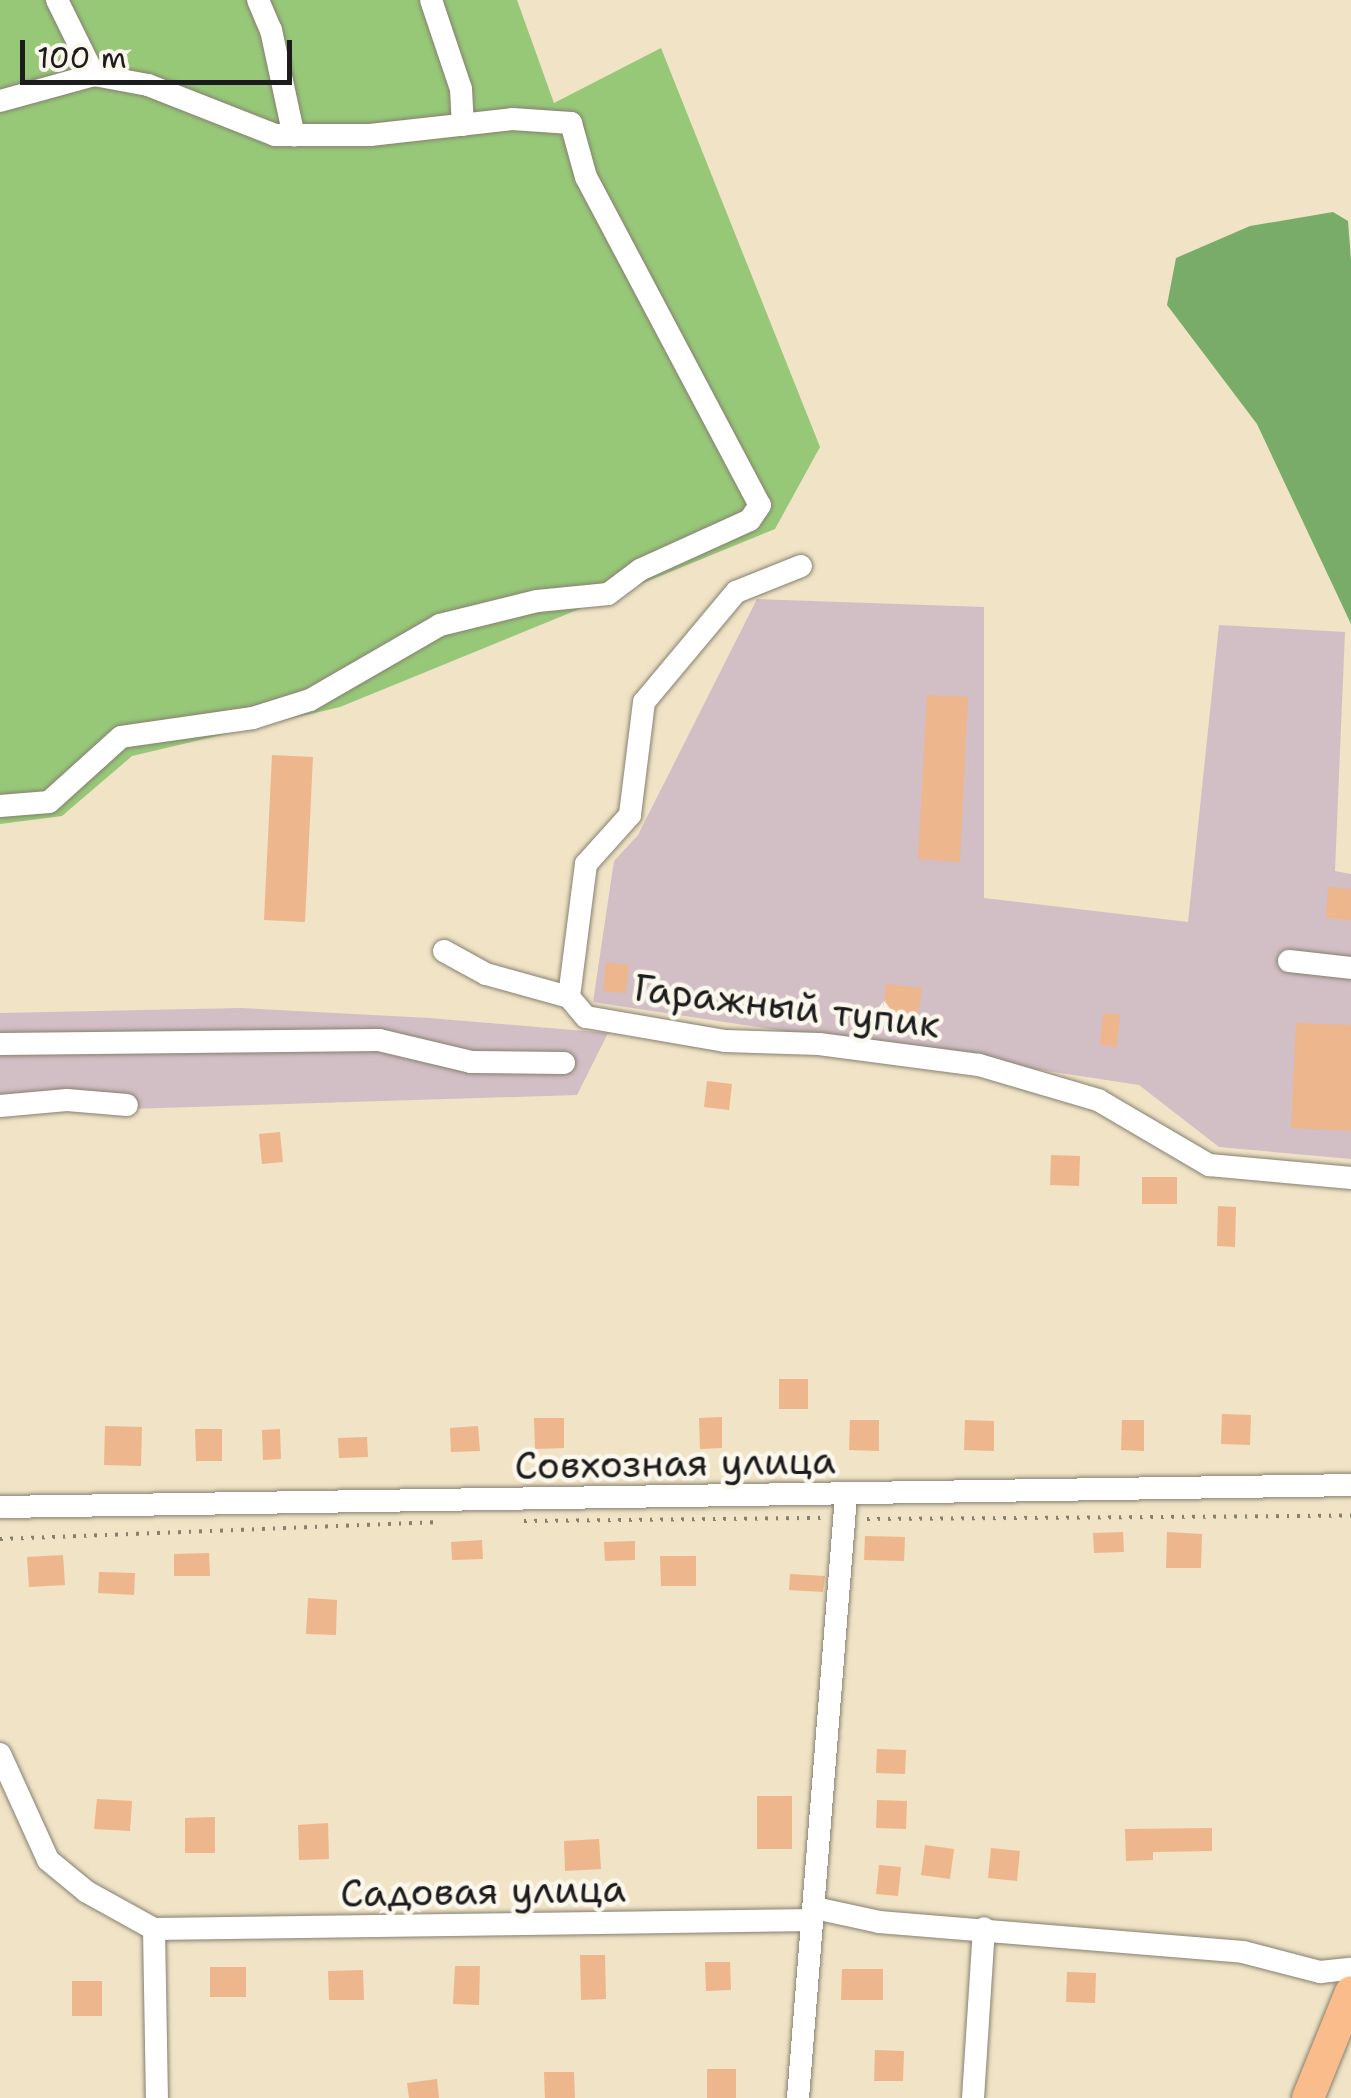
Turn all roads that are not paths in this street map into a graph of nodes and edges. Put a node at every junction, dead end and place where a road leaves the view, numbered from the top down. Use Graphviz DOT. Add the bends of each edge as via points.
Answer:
graph roads {
  1 [pos="57,0"];
  2 [pos="258,0"];
  3 [pos="431,0"];
  4 [pos="94,75"];
  5 [pos="0,101"];
  6 [pos="463,125"];
  7 [pos="294,136"];
  8 [pos="801,566"];
  9 [pos="0,806"];
  10 [pos="444,951"];
  11 [pos="1289,961"];
  12 [pos="1351,968"];
  13 [pos="569,997"];
  14 [pos="0,1044"];
  15 [pos="564,1063"];
  16 [pos="127,1105"];
  17 [pos="0,1106"];
  18 [pos="1351,1178"];
  19 [pos="1351,1485"];
  20 [pos="846,1496"];
  21 [pos="0,1507"];
  22 [pos="0,1754"];
  23 [pos="814,1914"];
  24 [pos="984,1928"];
  25 [pos="154,1930"];
  26 [pos="1351,1969"];
  27 [pos="1351,1992"];
  28 [pos="157,2098"];
  29 [pos="798,2098"];
  30 [pos="974,2098"];
  31 [pos="1308,2098"];
  1 -- 4 [label="street"];
  2 -- 7 [label="street"];
  3 -- 6 [label="street" via="460,90"];
  4 -- 5 [label="street"];
  4 -- 7 [label="street" via="148,85 274,135"];
  6 -- 7 [label="street"];
  6 -- 9 [label="street" via="571,122 586,178 760,505 750,520 640,570 608,594 536,601 440,625 310,700 253,718 121,737 49,802"];
  8 -- 13 [label="street" via="736,592 644,702 630,815 586,864"];
  10 -- 13 [label="street, Гаражный тупик" via="486,974"];
  11 -- 12 [label="street"];
  13 -- 18 [label="street, Гаражный тупик" via="586,1017 726,1042 820,1044 980,1065 1098,1100 1208,1166"];
  14 -- 15 [label="street" via="380,1040 471,1062"];
  16 -- 17 [label="street" via="67,1100"];
  19 -- 20 [label="street, Совхозная улица"];
  20 -- 21 [label="street, Совхозная улица"];
  20 -- 23 [label="street"];
  22 -- 25 [label="street" via="48,1860 87,1892"];
  23 -- 24 [label="street, Садовая улица"];
  23 -- 25 [label="street, Садовая улица"];
  23 -- 29 [label="street"];
  24 -- 26 [label="street, Садовая улица" via="1243,1952 1320,1972"];
  24 -- 30 [label="street"];
  25 -- 28 [label="street"];
  27 -- 31 [label="highway"];
}
